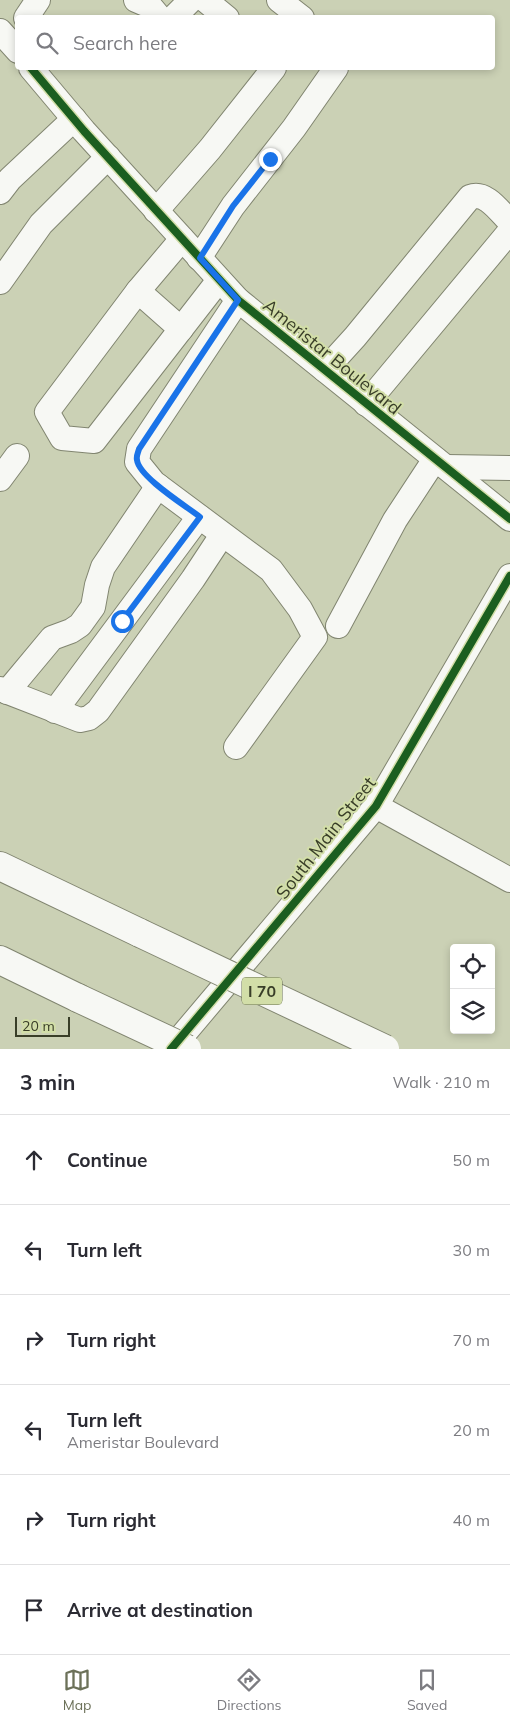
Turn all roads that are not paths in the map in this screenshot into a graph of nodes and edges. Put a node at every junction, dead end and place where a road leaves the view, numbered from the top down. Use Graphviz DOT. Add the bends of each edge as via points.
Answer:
graph roads {
  1 [pos="38,0"];
  2 [pos="136,0"];
  3 [pos="191,0"];
  4 [pos="205,0"];
  5 [pos="279,0"];
  6 [pos="28,15"];
  7 [pos="158,15"];
  8 [pos="176,15"];
  9 [pos="223,15"];
  10 [pos="298,15"];
  11 [pos="33,70"];
  12 [pos="272,70"];
  13 [pos="335,70"];
  14 [pos="74,119"];
  15 [pos="108,157"];
  16 [pos="0,192"];
  17 [pos="156,211"];
  18 [pos="510,222"];
  19 [pos="510,231"];
  20 [pos="182,239"];
  21 [pos="200,258"];
  22 [pos="219,280"];
  23 [pos="0,282"];
  24 [pos="138,291"];
  25 [pos="238,300"];
  26 [pos="181,329"];
  27 [pos="325,370"];
  28 [pos="366,404"];
  29 [pos="17,456"];
  30 [pos="440,463"];
  31 [pos="510,468"];
  32 [pos="0,479"];
  33 [pos="158,486"];
  34 [pos="200,517"];
  35 [pos="510,519"];
  36 [pos="222,535"];
  37 [pos="508,582"];
  38 [pos="338,626"];
  39 [pos="3,691"];
  40 [pos="55,711"];
  41 [pos="236,747"];
  42 [pos="376,806"];
  43 [pos="0,866"];
  44 [pos="510,880"];
  45 [pos="0,960"];
  46 [pos="171,1049"];
  47 [pos="187,1049"];
  48 [pos="384,1049"];
  1 -- 6 [label="street"];
  2 -- 7 [label="street" via="150,6"];
  3 -- 8 [label="street"];
  4 -- 9 [label="street"];
  5 -- 10 [label="street"];
  11 -- 14 [label="street, Ameristar Boulevard"];
  12 -- 17 [label="street"];
  13 -- 21 [label="street" via="233,206"];
  14 -- 15 [label="street, Ameristar Boulevard"];
  14 -- 16 [label="street"];
  15 -- 17 [label="street, Ameristar Boulevard"];
  15 -- 23 [label="street" via="41,224"];
  17 -- 20 [label="street, Ameristar Boulevard"];
  18 -- 27 [label="street" via="484,196 470,197"];
  19 -- 28 [label="street"];
  20 -- 21 [label="street, Ameristar Boulevard"];
  20 -- 24 [label="street"];
  21 -- 22 [label="street, Ameristar Boulevard"];
  22 -- 25 [label="street, Ameristar Boulevard"];
  22 -- 26 [label="street"];
  24 -- 26 [label="street"];
  24 -- 26 [label="street" via="47,412 62,438 94,441"];
  25 -- 27 [label="street, Ameristar Boulevard"];
  25 -- 33 [label="street" via="139,449 137,462"];
  27 -- 28 [label="street, Ameristar Boulevard"];
  28 -- 30 [label="street, Ameristar Boulevard"];
  29 -- 32 [label="street"];
  30 -- 31 [label="street"];
  30 -- 35 [label="street, Ameristar Boulevard"];
  30 -- 38 [label="street" via="395,520"];
  33 -- 34 [label="street"];
  33 -- 39 [label="street" via="103,567 93,607 80,625 52,638"];
  34 -- 36 [label="street"];
  34 -- 40 [label="street"];
  36 -- 40 [label="street" via="98,712 80,720"];
  36 -- 41 [label="street" via="271,570 315,637"];
  37 -- 42 [label="street, South Main Street"];
  39 -- 40 [label="street"];
  42 -- 44 [label="street"];
  42 -- 46 [label="street, South Main Street"];
  43 -- 48 [label="highway, I 70, bridge"];
  45 -- 47 [label="highway, bridge"];
}
